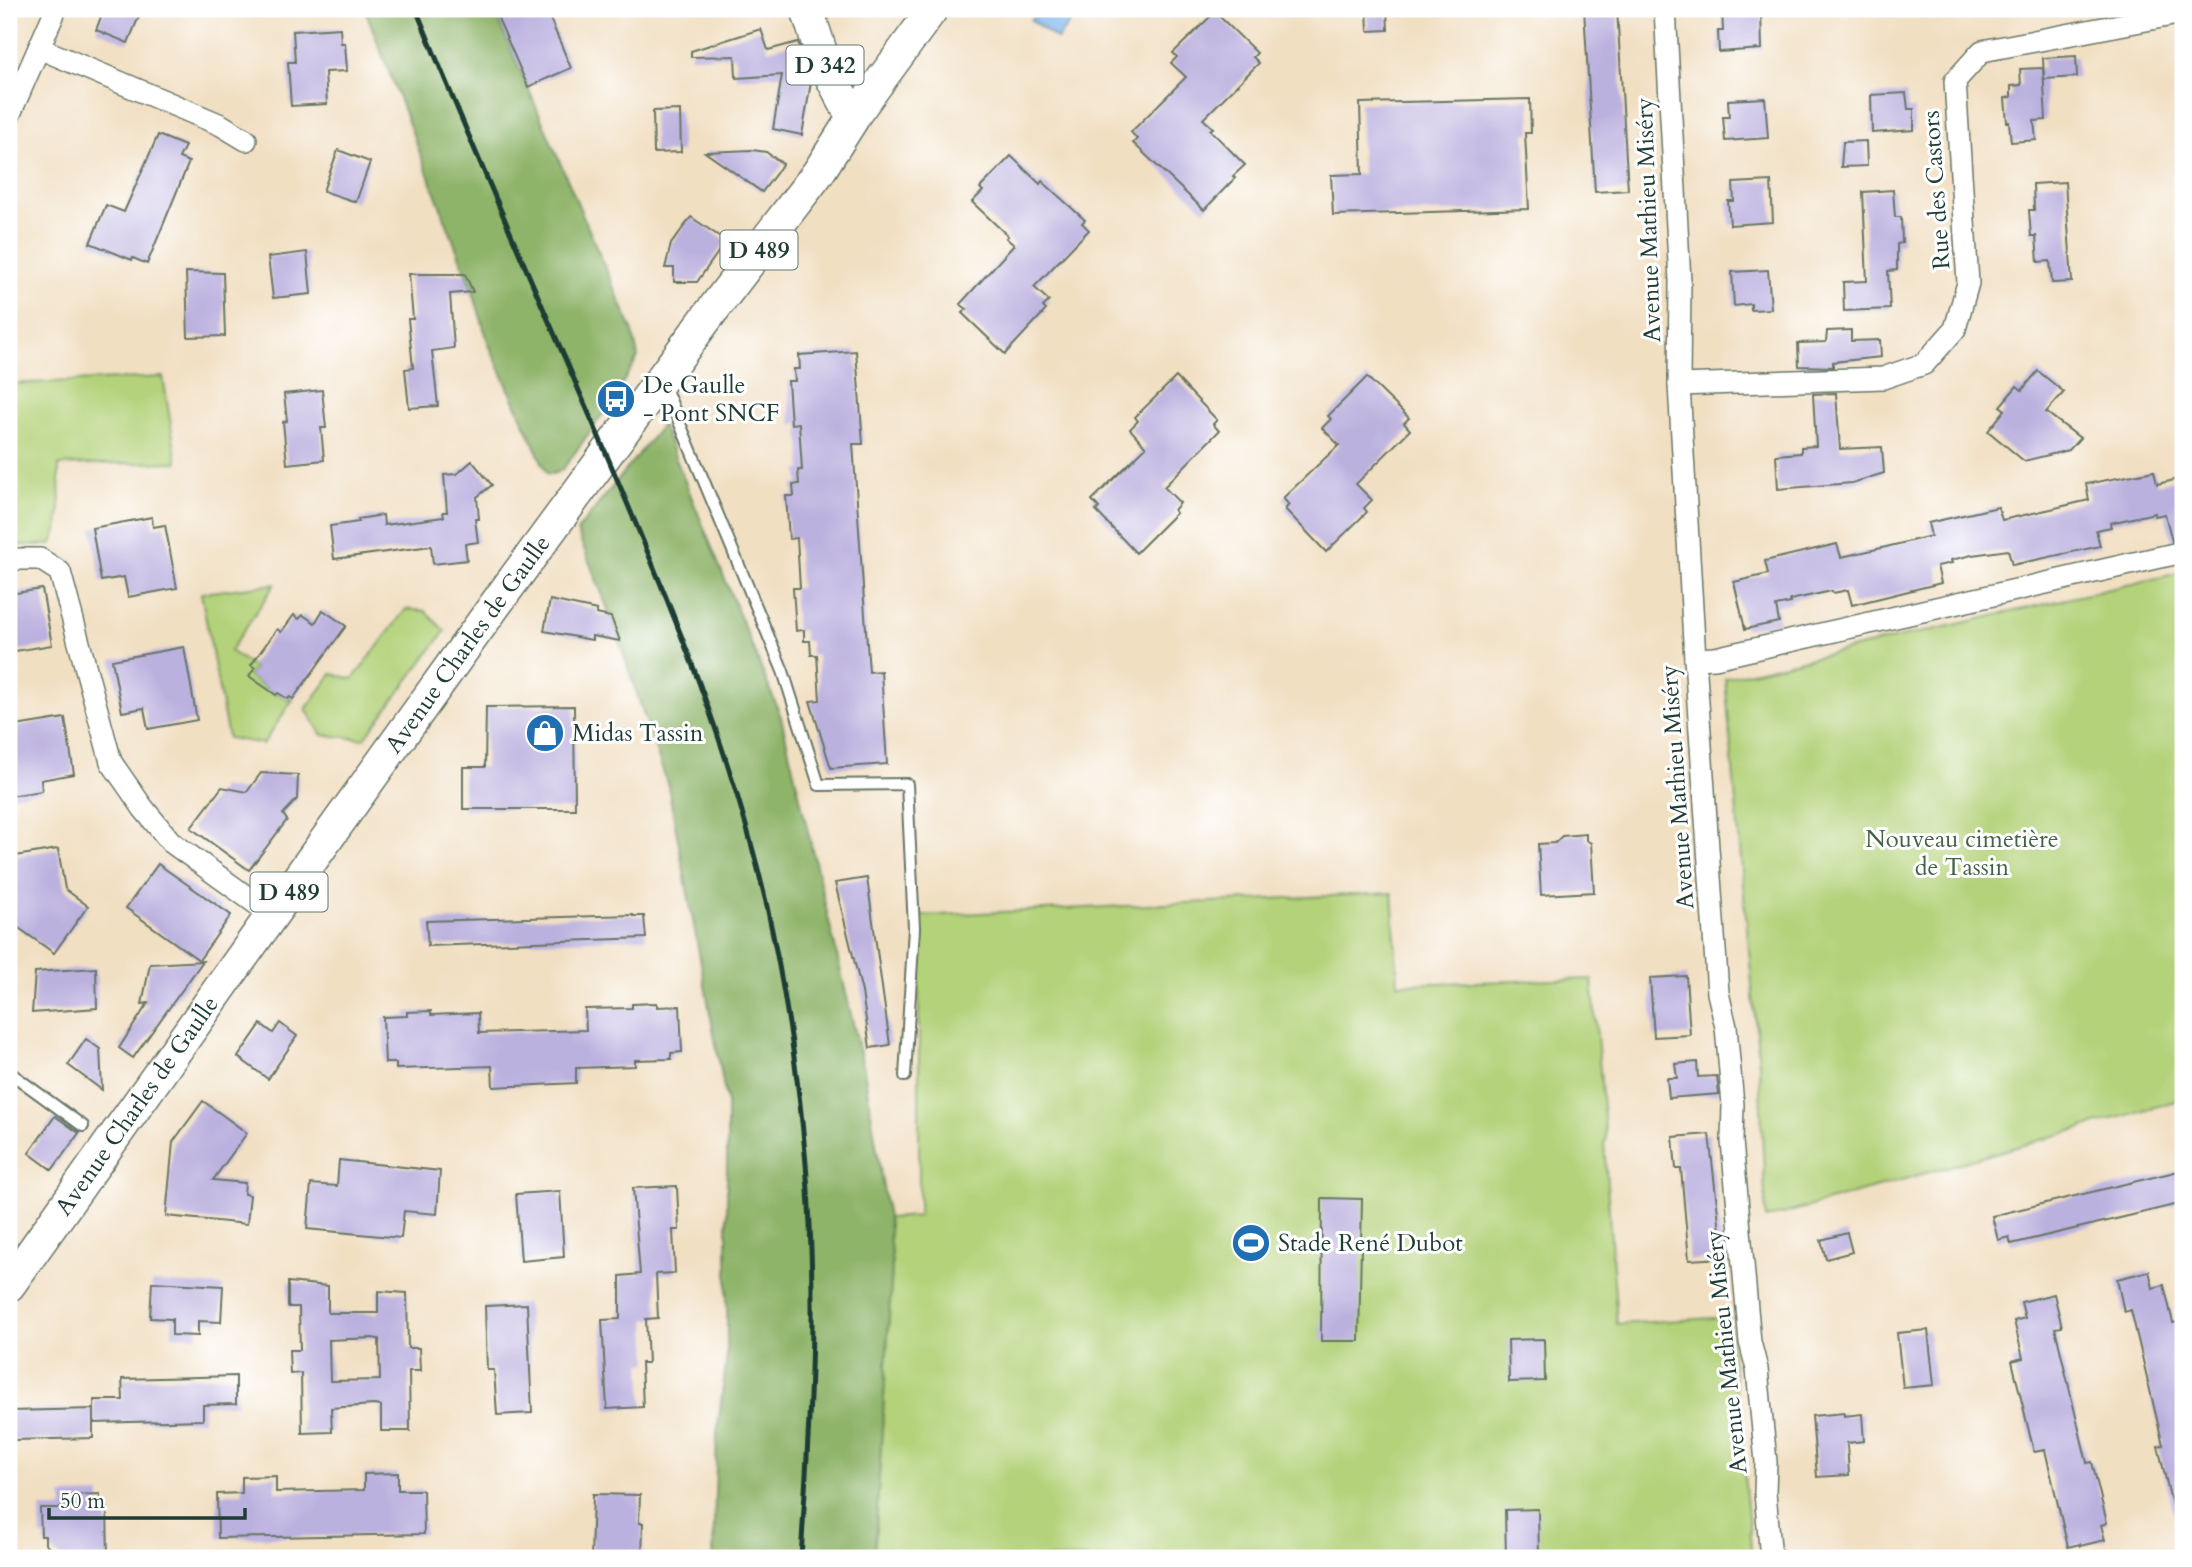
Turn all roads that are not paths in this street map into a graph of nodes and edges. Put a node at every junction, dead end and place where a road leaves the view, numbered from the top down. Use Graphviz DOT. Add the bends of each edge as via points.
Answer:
graph roads {
  1 [pos="56,9"];
  2 [pos="807,9"];
  3 [pos="933,9"];
  4 [pos="1665,9"];
  5 [pos="2183,13"];
  6 [pos="39,48"];
  7 [pos="9,116"];
  8 [pos="853,118"];
  9 [pos="246,141"];
  10 [pos="661,380"];
  11 [pos="1679,385"];
  12 [pos="2183,552"];
  13 [pos="9,559"];
  14 [pos="1695,659"];
  15 [pos="272,915"];
  16 [pos="9,1072"];
  17 [pos="905,1076"];
  18 [pos="83,1126"];
  19 [pos="9,1285"];
  20 [pos="1771,1558"];
  1 -- 6 [label="street"];
  2 -- 8 [label="main road, D 342" via="825,65"];
  3 -- 8 [label="main road, Avenue Charles de Gaulle / D 489"];
  4 -- 11 [label="street, Avenue Mathieu Miséry" via="1680,281"];
  5 -- 11 [label="street, Rue des Castors" via="1982,51 1955,81 1968,283 1955,329 1924,364 1882,378"];
  6 -- 7 [label="street"];
  6 -- 9 [label="street" via="221,125"];
  8 -- 10 [label="main road, Avenue Charles de Gaulle / D 489" via="818,173"];
  10 -- 15 [label="main road, Avenue Charles de Gaulle / D 489"];
  10 -- 17 [label="lane" via="783,671 819,785 907,783 914,928"];
  11 -- 14 [label="street, Avenue Mathieu Miséry"];
  12 -- 14 [label="street"];
  13 -- 15 [label="street" via="40,559 60,572 111,762 143,808 171,842"];
  14 -- 20 [label="street, Avenue Mathieu Miséry" via="1718,993 1726,1027 1732,1141 1766,1462"];
  15 -- 19 [label="main road, Avenue Charles de Gaulle / D 489"];
  16 -- 18 [label="lane"];
}
